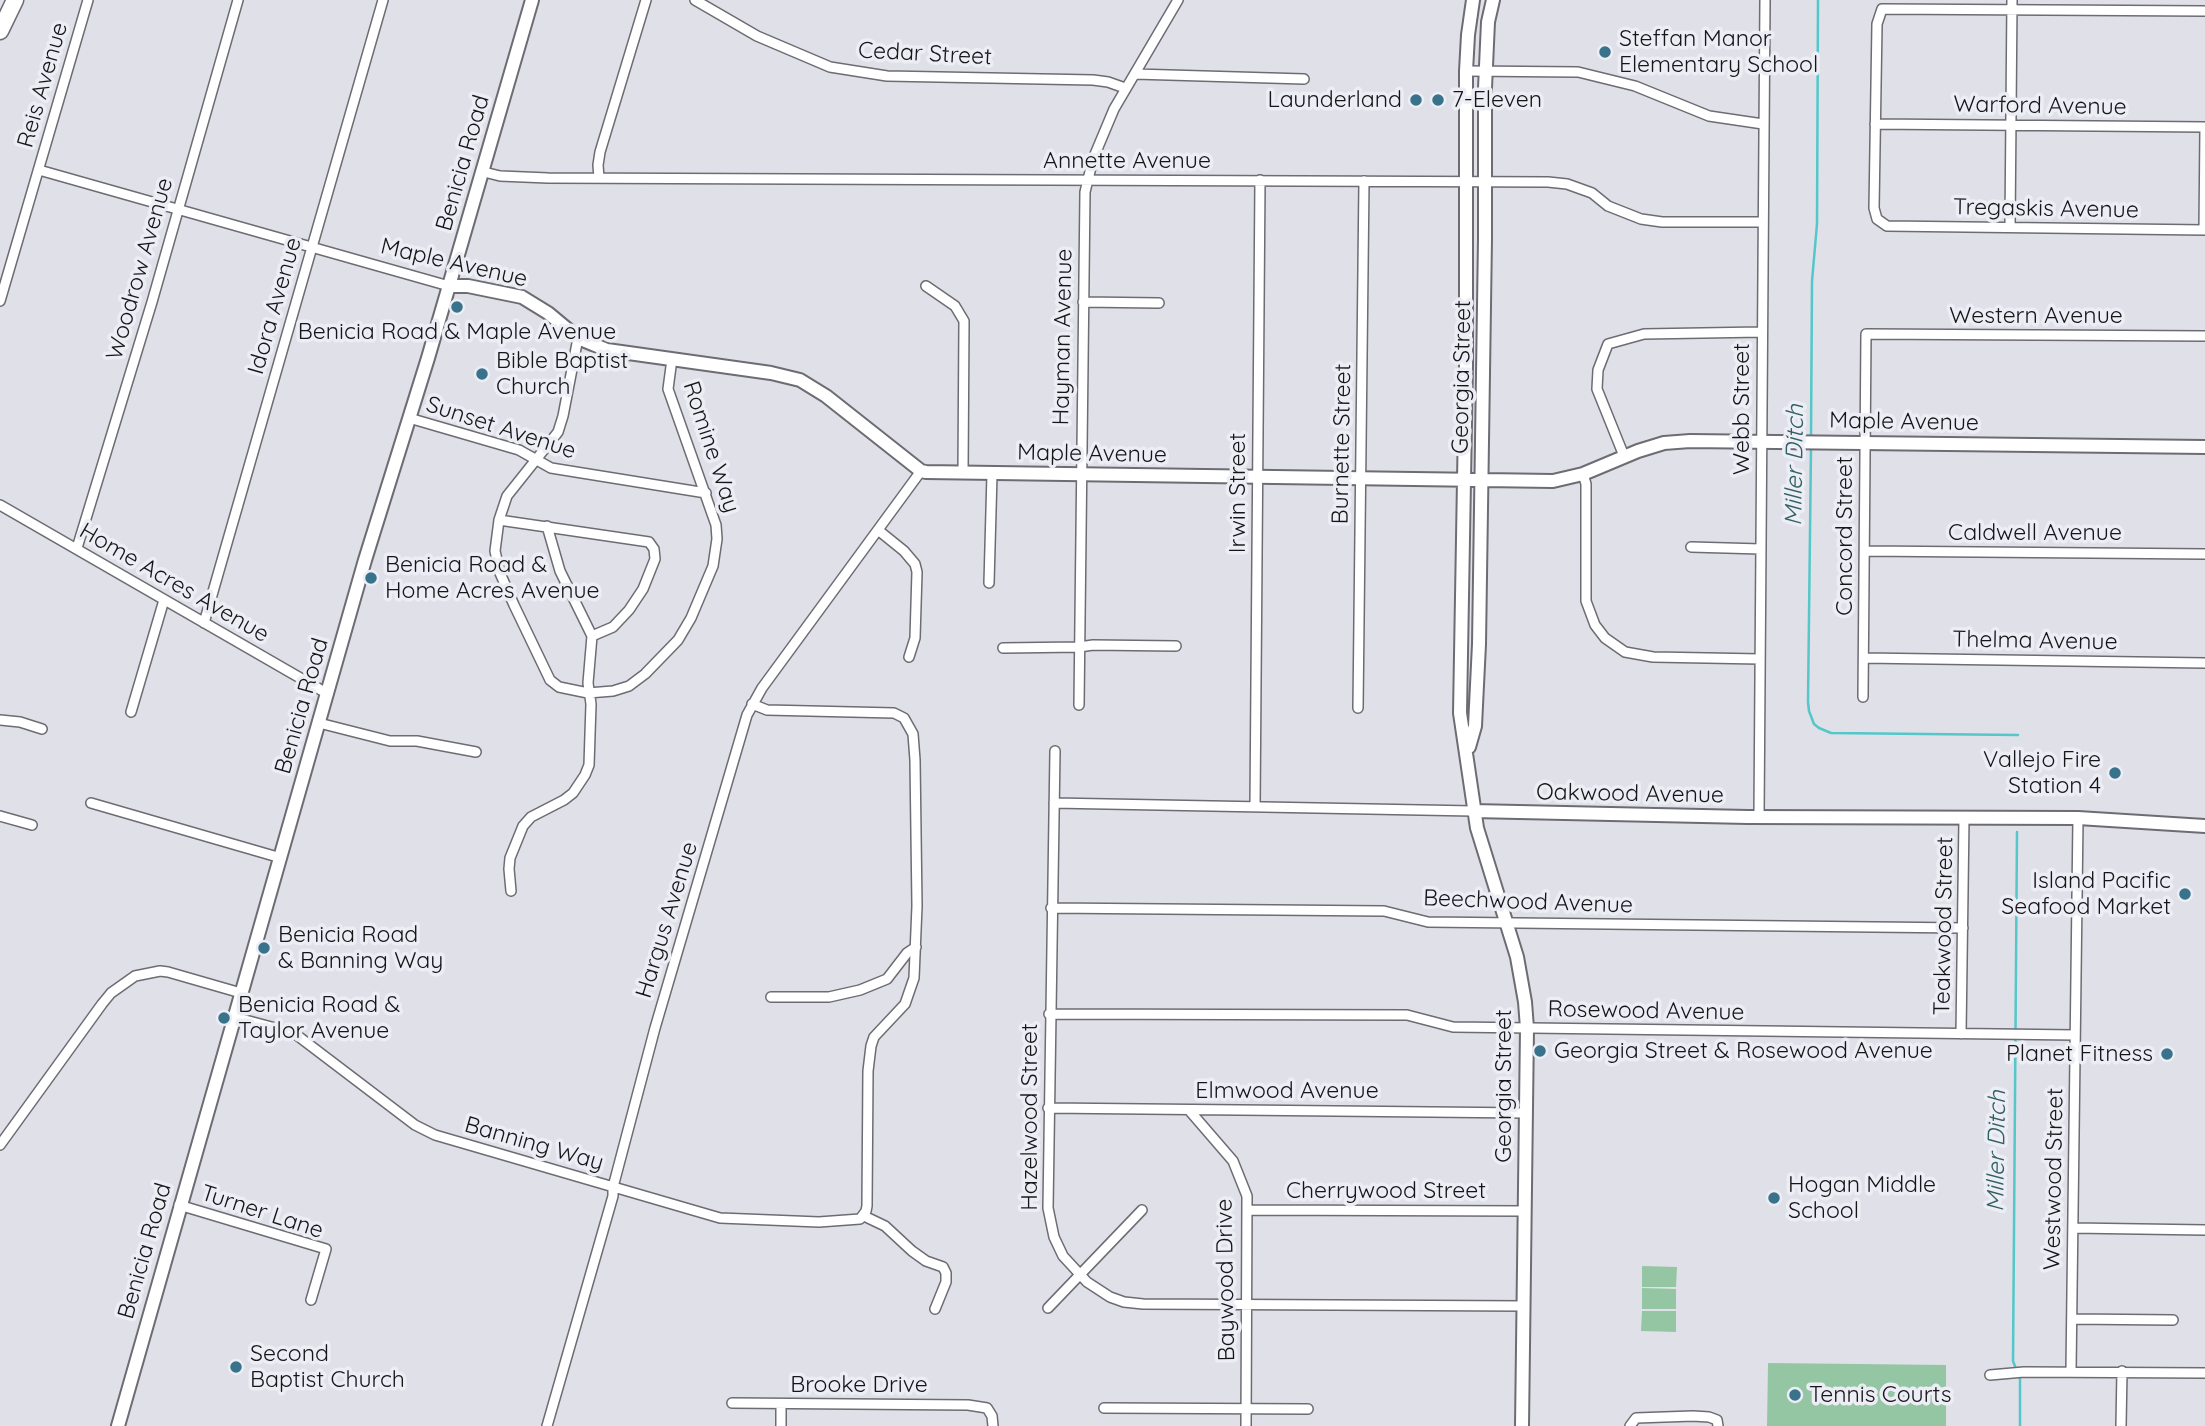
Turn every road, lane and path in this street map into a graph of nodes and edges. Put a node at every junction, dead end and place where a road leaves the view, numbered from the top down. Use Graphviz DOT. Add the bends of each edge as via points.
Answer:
graph roads {
  1 [pos="7,0"];
  2 [pos="15,0"];
  3 [pos="88,0"];
  4 [pos="238,0"];
  5 [pos="383,0"];
  6 [pos="532,0"];
  7 [pos="646,0"];
  8 [pos="695,0"];
  9 [pos="1178,0"];
  10 [pos="1473,0"];
  11 [pos="1493,0"];
  12 [pos="1765,0"];
  13 [pos="2012,4"];
  14 [pos="2205,11"];
  15 [pos="0,21"];
  16 [pos="0,31"];
  17 [pos="1486,70"];
  18 [pos="1466,71"];
  19 [pos="1135,74"];
  20 [pos="1304,79"];
  21 [pos="1125,88"];
  22 [pos="1763,124"];
  23 [pos="1875,124"];
  24 [pos="2011,125"];
  25 [pos="2205,128"];
  26 [pos="38,170"];
  27 [pos="484,172"];
  28 [pos="599,178"];
  29 [pos="1260,180"];
  30 [pos="1087,181"];
  31 [pos="1364,181"];
  32 [pos="1466,182"];
  33 [pos="1485,182"];
  34 [pos="178,209"];
  35 [pos="1762,222"];
  36 [pos="2010,227"];
  37 [pos="2204,230"];
  38 [pos="312,248"];
  39 [pos="449,286"];
  40 [pos="926,286"];
  41 [pos="0,301"];
  42 [pos="1083,302"];
  43 [pos="1159,303"];
  44 [pos="1761,332"];
  45 [pos="1866,334"];
  46 [pos="2205,336"];
  47 [pos="578,338"];
  48 [pos="672,359"];
  49 [pos="409,418"];
  50 [pos="1761,442"];
  51 [pos="1865,443"];
  52 [pos="2205,447"];
  53 [pos="1624,456"];
  54 [pos="536,461"];
  55 [pos="921,471"];
  56 [pos="963,473"];
  57 [pos="992,474"];
  58 [pos="1583,474"];
  59 [pos="1081,475"];
  60 [pos="1257,477"];
  61 [pos="1361,479"];
  62 [pos="1464,480"];
  63 [pos="1482,480"];
  64 [pos="706,493"];
  65 [pos="0,505"];
  66 [pos="499,520"];
  67 [pos="547,526"];
  68 [pos="878,530"];
  69 [pos="1691,547"];
  70 [pos="77,548"];
  71 [pos="1761,549"];
  72 [pos="1864,551"];
  73 [pos="2205,554"];
  74 [pos="989,583"];
  75 [pos="164,600"];
  76 [pos="204,622"];
  77 [pos="592,636"];
  78 [pos="1176,646"];
  79 [pos="1079,647"];
  80 [pos="1003,648"];
  81 [pos="909,657"];
  82 [pos="1864,658"];
  83 [pos="1760,659"];
  84 [pos="2205,663"];
  85 [pos="588,693"];
  86 [pos="328,694"];
  87 [pos="1864,697"];
  88 [pos="752,704"];
  89 [pos="1079,705"];
  90 [pos="1358,708"];
  91 [pos="131,712"];
  92 [pos="0,720"];
  93 [pos="320,723"];
  94 [pos="42,729"];
  95 [pos="1055,751"];
  96 [pos="476,752"];
  97 [pos="1468,754"];
  98 [pos="91,803"];
  99 [pos="1054,803"];
  100 [pos="1255,807"];
  101 [pos="1473,811"];
  102 [pos="0,816"];
  103 [pos="1759,817"];
  104 [pos="1965,818"];
  105 [pos="2078,818"];
  106 [pos="32,825"];
  107 [pos="2205,826"];
  108 [pos="281,858"];
  109 [pos="511,891"];
  110 [pos="1051,908"];
  111 [pos="1506,923"];
  112 [pos="1963,928"];
  113 [pos="916,947"];
  114 [pos="241,993"];
  115 [pos="771,997"];
  116 [pos="1049,1014"];
  117 [pos="234,1017"];
  118 [pos="1527,1028"];
  119 [pos="1961,1034"];
  120 [pos="2075,1035"];
  121 [pos="1048,1108"];
  122 [pos="1189,1110"];
  123 [pos="1526,1113"];
  124 [pos="0,1145"];
  125 [pos="613,1187"];
  126 [pos="179,1205"];
  127 [pos="1142,1210"];
  128 [pos="1247,1210"];
  129 [pos="1525,1211"];
  130 [pos="860,1218"];
  131 [pos="2073,1228"];
  132 [pos="2205,1230"];
  133 [pos="1081,1276"];
  134 [pos="311,1300"];
  135 [pos="1246,1304"];
  136 [pos="1524,1306"];
  137 [pos="1048,1308"];
  138 [pos="935,1309"];
  139 [pos="2072,1319"];
  140 [pos="2173,1320"];
  141 [pos="2071,1371"];
  142 [pos="2122,1371"];
  143 [pos="2205,1373"];
  144 [pos="1990,1375"];
  145 [pos="732,1403"];
  146 [pos="781,1404"];
  147 [pos="1104,1408"];
  148 [pos="1246,1409"];
  149 [pos="1307,1409"];
  150 [pos="118,1426"];
  151 [pos="547,1426"];
  152 [pos="781,1426"];
  153 [pos="993,1426"];
  154 [pos="1246,1426"];
  155 [pos="1522,1426"];
  156 [pos="1630,1426"];
  157 [pos="1718,1426"];
  158 [pos="2121,1426"];
  1 -- 15 [label="highway"];
  2 -- 16 [label="highway"];
  3 -- 26 [label="street, Reis Avenue"];
  4 -- 34 [label="street, Woodrow Avenue"];
  5 -- 38 [label="street, Idora Avenue"];
  6 -- 27 [label="main road, Benicia Road"];
  7 -- 28 [label="street" via="600,152"];
  8 -- 21 [label="street, Cedar Street" via="757,36 830,67 887,76 1093,80"];
  9 -- 19 [label="street, Hayman Avenue"];
  10 -- 18 [label="main road, Georgia Street"];
  11 -- 17 [label="main road, Georgia Street"];
  12 -- 22 [label="street, Webb Street"];
  13 -- 14 [label="street"];
  13 -- 23 [label="street" via="1882,9 1877,24"];
  13 -- 24 [label="street"];
  17 -- 18 [label="street"];
  17 -- 22 [label="street" via="1578,72 1634,86 1709,116"];
  17 -- 33 [label="main road, Georgia Street"];
  18 -- 32 [label="main road, Georgia Street"];
  19 -- 20 [label="street"];
  19 -- 21 [label="street, Hayman Avenue"];
  21 -- 30 [label="street, Hayman Avenue" via="1102,135"];
  22 -- 35 [label="street, Webb Street"];
  23 -- 24 [label="street, Warford Avenue"];
  23 -- 36 [label="street, Tregaskis Avenue" via="1877,219 1887,226"];
  24 -- 25 [label="street, Warford Avenue"];
  24 -- 36 [label="street"];
  25 -- 37 [label="street"];
  26 -- 34 [label="street, Maple Avenue"];
  26 -- 41 [label="street, Reis Avenue"];
  27 -- 28 [label="street, Annette Avenue"];
  27 -- 39 [label="main road, Benicia Road"];
  28 -- 30 [label="street, Annette Avenue"];
  29 -- 30 [label="street, Annette Avenue"];
  29 -- 31 [label="street, Annette Avenue"];
  29 -- 60 [label="street, Irwin Street"];
  30 -- 42 [label="street, Hayman Avenue"];
  31 -- 32 [label="street, Annette Avenue"];
  31 -- 61 [label="street, Burnette Street"];
  32 -- 33 [label="street, Annette Avenue"];
  32 -- 62 [label="main road, Georgia Street"];
  33 -- 35 [label="street, Annette Avenue" via="1567,184 1641,219"];
  33 -- 63 [label="main road, Georgia Street"];
  34 -- 38 [label="street, Maple Avenue"];
  34 -- 70 [label="street, Woodrow Avenue"];
  35 -- 44 [label="street, Webb Street"];
  36 -- 37 [label="street, Tregaskis Avenue"];
  38 -- 39 [label="street, Maple Avenue"];
  38 -- 76 [label="street, Idora Avenue"];
  39 -- 47 [label="main road, Maple Avenue" via="522,297"];
  39 -- 49 [label="main road, Benicia Road"];
  40 -- 56 [label="street" via="955,306 964,321"];
  42 -- 43 [label="street"];
  42 -- 59 [label="street, Hayman Avenue"];
  44 -- 50 [label="street, Webb Street"];
  44 -- 53 [label="street" via="1644,334 1608,344 1598,370 1598,389"];
  45 -- 46 [label="street, Western Avenue"];
  45 -- 51 [label="street, Concord Street"];
  47 -- 48 [label="main road, Maple Avenue" via="607,349"];
  47 -- 54 [label="street" via="564,416"];
  48 -- 55 [label="main road, Maple Avenue" via="800,380"];
  48 -- 64 [label="street, Romine Way" via="668,389"];
  49 -- 54 [label="street, Sunset Avenue" via="519,450"];
  49 -- 86 [label="main road, Benicia Road"];
  50 -- 51 [label="main road, Maple Avenue"];
  50 -- 53 [label="main road, Maple Avenue" via="1664,443"];
  50 -- 71 [label="street, Webb Street"];
  51 -- 52 [label="main road, Maple Avenue"];
  51 -- 72 [label="street, Concord Street"];
  53 -- 58 [label="main road, Maple Avenue"];
  54 -- 64 [label="street, Sunset Avenue" via="551,468"];
  54 -- 66 [label="street" via="507,496"];
  55 -- 56 [label="main road, Maple Avenue"];
  55 -- 68 [label="street, Hargus Avenue"];
  56 -- 57 [label="main road, Maple Avenue"];
  57 -- 59 [label="main road, Maple Avenue"];
  57 -- 74 [label="street"];
  58 -- 63 [label="main road, Maple Avenue" via="1553,481"];
  58 -- 83 [label="street" via="1586,601 1605,638 1625,652 1653,657"];
  59 -- 60 [label="main road, Maple Avenue"];
  59 -- 79 [label="street, Hayman Avenue"];
  60 -- 61 [label="main road, Maple Avenue"];
  60 -- 100 [label="street, Irwin Street"];
  61 -- 62 [label="main road, Maple Avenue"];
  61 -- 90 [label="street, Burnette Street"];
  62 -- 63 [label="main road, Maple Avenue"];
  62 -- 97 [label="main road, Georgia Street" via="1460,713"];
  63 -- 97 [label="main road, Georgia Street" via="1475,726"];
  64 -- 85 [label="street, Romine Way" via="716,525 716,553 678,640 663,659 629,685"];
  65 -- 70 [label="street, Home Acres Avenue"];
  66 -- 67 [label="street"];
  66 -- 85 [label="street" via="495,551 500,573 550,680 559,687"];
  67 -- 77 [label="street" via="560,571"];
  67 -- 77 [label="street" via="649,542 654,549 653,566 629,610 613,627"];
  68 -- 81 [label="street" via="904,551 917,572 915,638"];
  68 -- 88 [label="street, Hargus Avenue"];
  69 -- 71 [label="street"];
  70 -- 75 [label="street, Home Acres Avenue"];
  71 -- 83 [label="street, Webb Street"];
  72 -- 73 [label="street, Caldwell Avenue"];
  72 -- 82 [label="street, Concord Street"];
  75 -- 76 [label="street, Home Acres Avenue"];
  75 -- 91 [label="street"];
  76 -- 86 [label="street, Home Acres Avenue"];
  77 -- 85 [label="street"];
  78 -- 79 [label="street"];
  79 -- 80 [label="street"];
  79 -- 89 [label="street, Hayman Avenue"];
  82 -- 84 [label="street, Thelma Avenue"];
  82 -- 87 [label="street, Concord Street"];
  83 -- 103 [label="street, Webb Street"];
  85 -- 109 [label="street" via="586,775 573,793 523,826 510,858"];
  86 -- 93 [label="main road, Benicia Road"];
  88 -- 113 [label="street" via="767,710 894,713 909,725 915,743"];
  88 -- 125 [label="street, Hargus Avenue" via="655,1028"];
  92 -- 94 [label="street"];
  93 -- 96 [label="street" via="390,741"];
  93 -- 108 [label="main road, Benicia Road"];
  95 -- 99 [label="street, Hazelwood Street"];
  97 -- 101 [label="main road, Georgia Street"];
  98 -- 108 [label="street"];
  99 -- 100 [label="street, Oakwood Avenue"];
  99 -- 110 [label="street, Hazelwood Street"];
  100 -- 101 [label="street, Oakwood Avenue"];
  101 -- 103 [label="main road, Oakwood Avenue"];
  101 -- 111 [label="main road, Georgia Street"];
  102 -- 106 [label="street"];
  103 -- 104 [label="main road, Oakwood Avenue"];
  104 -- 105 [label="main road, Oakwood Avenue"];
  104 -- 112 [label="street, Teakwood Street"];
  105 -- 107 [label="main road, Oakwood Avenue"];
  105 -- 120 [label="street, Westwood Street"];
  108 -- 114 [label="main road, Benicia Road"];
  110 -- 111 [label="street, Beechwood Avenue" via="1384,911 1428,922"];
  110 -- 116 [label="street, Hazelwood Street"];
  111 -- 112 [label="street, Beechwood Avenue"];
  111 -- 118 [label="main road, Georgia Street" via="1522,981"];
  112 -- 119 [label="street, Teakwood Street"];
  113 -- 115 [label="street" via="887,979 860,990 830,997"];
  113 -- 130 [label="street" via="914,978 905,1004 871,1046 867,1206"];
  114 -- 117 [label="main road, Benicia Road"];
  114 -- 124 [label="street" via="167,972 135,976 102,1004"];
  116 -- 118 [label="street, Rosewood Avenue" via="1407,1016 1453,1027"];
  116 -- 121 [label="street, Hazelwood Street"];
  117 -- 125 [label="street, Banning Way" via="295,1033 415,1125 435,1135"];
  117 -- 126 [label="main road, Benicia Road"];
  118 -- 119 [label="street, Rosewood Avenue"];
  118 -- 123 [label="main road, Georgia Street"];
  119 -- 120 [label="street, Rosewood Avenue"];
  120 -- 131 [label="street, Westwood Street"];
  121 -- 122 [label="street, Elmwood Avenue"];
  121 -- 133 [label="street, Hazelwood Street" via="1050,1224 1063,1256"];
  122 -- 123 [label="street, Elmwood Avenue"];
  122 -- 128 [label="street, Baywood Drive" via="1233,1161 1247,1196"];
  123 -- 129 [label="main road, Georgia Street"];
  125 -- 130 [label="street, Banning Way" via="720,1218"];
  125 -- 151 [label="street, Hargus Avenue"];
  126 -- 134 [label="street, Turner Lane" via="326,1249"];
  126 -- 150 [label="main road, Benicia Road"];
  127 -- 133 [label="street"];
  128 -- 129 [label="street, Cherrywood Street"];
  128 -- 135 [label="street, Baywood Drive"];
  129 -- 136 [label="main road, Georgia Street"];
  130 -- 138 [label="street" via="885,1226 926,1261 943,1267 946,1283"];
  131 -- 132 [label="street"];
  131 -- 139 [label="street, Westwood Street"];
  133 -- 135 [label="street, Hazelwood Street" via="1124,1302"];
  133 -- 137 [label="street"];
  135 -- 136 [label="street, Hazelwood Street"];
  135 -- 148 [label="street, Baywood Drive"];
  136 -- 155 [label="main road, Georgia Street"];
  139 -- 140 [label="street"];
  139 -- 141 [label="street, Westwood Street"];
  141 -- 142 [label="street"];
  141 -- 144 [label="street"];
  142 -- 143 [label="street"];
  142 -- 158 [label="street"];
  145 -- 146 [label="street, Brooke Drive"];
  146 -- 152 [label="street"];
  146 -- 153 [label="street, Brooke Drive" via="968,1405 987,1409"];
  147 -- 148 [label="street"];
  148 -- 149 [label="street"];
  148 -- 154 [label="street, Baywood Drive"];
  156 -- 157 [label="street" via="1636,1418 1693,1416 1717,1420"];
}
